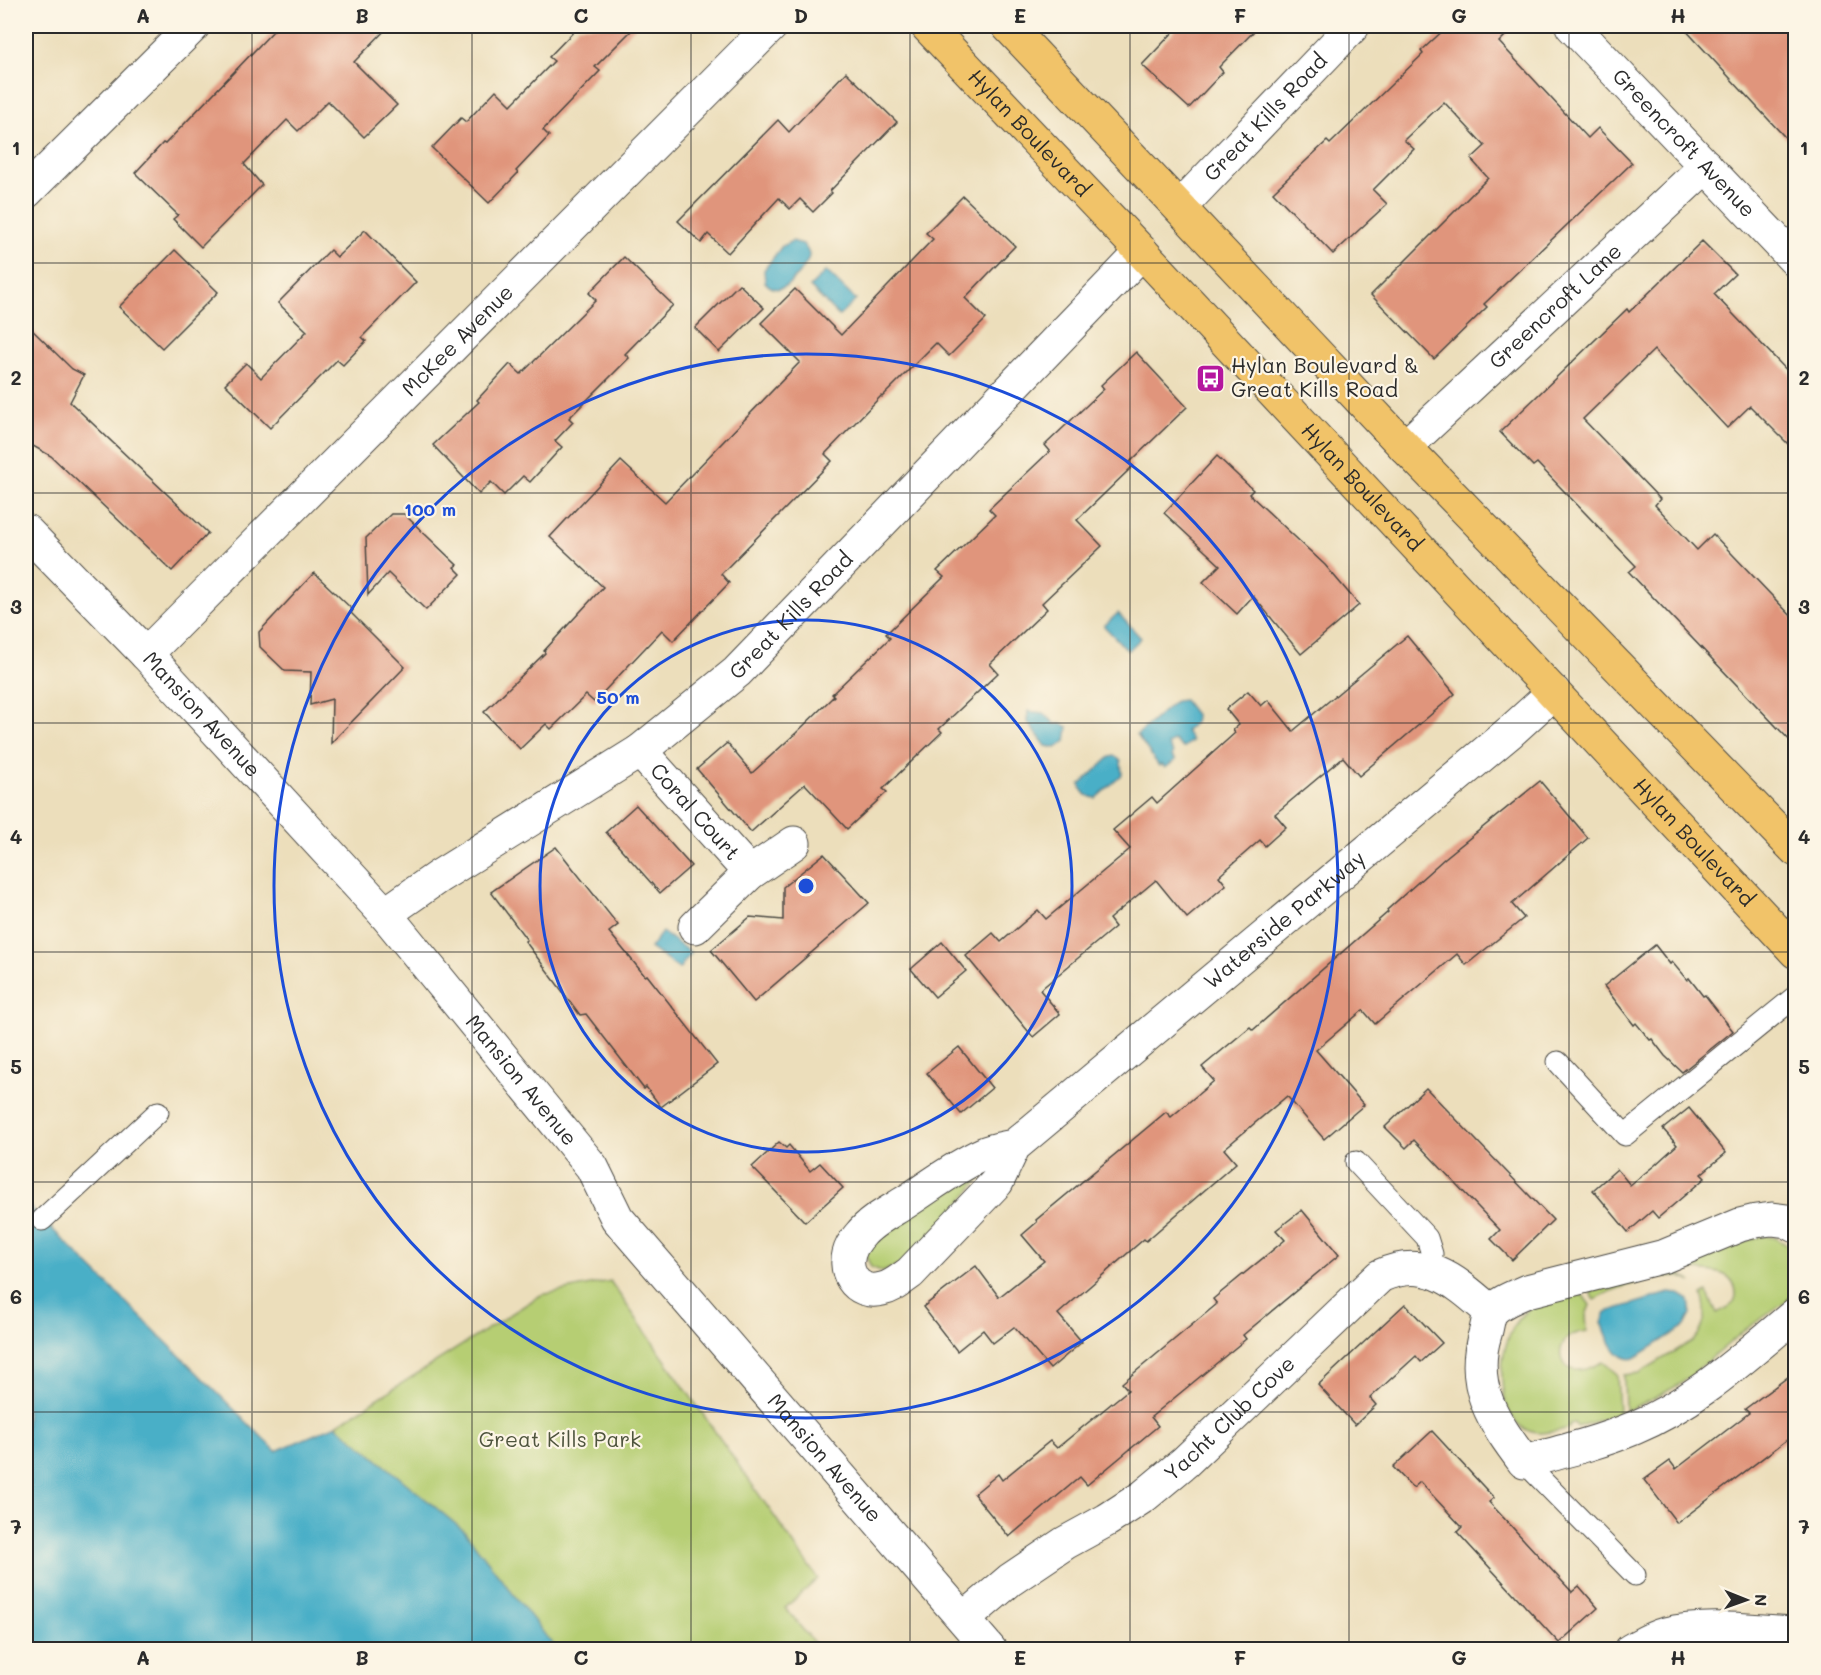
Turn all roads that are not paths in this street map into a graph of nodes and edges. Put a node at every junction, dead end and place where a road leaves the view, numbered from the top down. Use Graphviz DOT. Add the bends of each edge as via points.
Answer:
graph roads {
  1 [pos="193,26"];
  2 [pos="771,26"];
  3 [pos="927,26"];
  4 [pos="1008,26"];
  5 [pos="1353,26"];
  6 [pos="1572,26"];
  7 [pos="1706,166"];
  8 [pos="26,192"];
  9 [pos="1180,207"];
  10 [pos="1142,252"];
  11 [pos="1796,261"];
  12 [pos="1405,447"];
  13 [pos="26,531"];
  14 [pos="146,654"];
  15 [pos="1554,692"];
  16 [pos="640,751"];
  17 [pos="794,843"];
  18 [pos="1796,850"];
  19 [pos="750,873"];
  20 [pos="385,914"];
  21 [pos="695,927"];
  22 [pos="1796,952"];
  23 [pos="1796,996"];
  24 [pos="1558,1062"];
  25 [pos="158,1112"];
  26 [pos="1014,1146"];
  27 [pos="1356,1162"];
  28 [pos="42,1220"];
  29 [pos="1796,1226"];
  30 [pos="1431,1270"];
  31 [pos="1491,1312"];
  32 [pos="1796,1314"];
  33 [pos="1524,1462"];
  34 [pos="1635,1575"];
  35 [pos="964,1619"];
  36 [pos="1796,1633"];
  37 [pos="990,1650"];
  38 [pos="1631,1650"];
  1 -- 8 [label="street"];
  2 -- 14 [label="street, McKee Avenue"];
  3 -- 10 [label="main road, Hylan Boulevard"];
  4 -- 9 [label="main road"];
  5 -- 9 [label="street, Great Kills Road"];
  6 -- 7 [label="street, Greencroft Avenue"];
  7 -- 11 [label="street, Greencroft Avenue"];
  7 -- 12 [label="street, Greencroft Lane"];
  9 -- 12 [label="main road"];
  10 -- 15 [label="main road, Hylan Boulevard"];
  10 -- 16 [label="street, Great Kills Road" via="737,672"];
  12 -- 18 [label="main road"];
  13 -- 14 [label="street, Mansion Avenue"];
  14 -- 20 [label="street, Mansion Avenue"];
  15 -- 22 [label="main road, Hylan Boulevard"];
  15 -- 26 [label="street, Waterside Parkway"];
  16 -- 19 [label="street, Coral Court"];
  16 -- 20 [label="street, Great Kills Road"];
  17 -- 19 [label="street, Coral Court"];
  19 -- 21 [label="street, Coral Court"];
  20 -- 35 [label="street, Mansion Avenue" via="592,1167 617,1218"];
  23 -- 24 [label="lane" via="1625,1135"];
  25 -- 28 [label="lane"];
  26 -- 26 [label="street, Waterside Parkway" via="983,1154 860,1234 847,1263 856,1285 882,1289 910,1273 997,1182"];
  27 -- 30 [label="lane" via="1427,1239 1432,1254"];
  29 -- 31 [label="street" via="1772,1219 1740,1225 1665,1256 1527,1291"];
  30 -- 31 [label="street, Yacht Club Cove" via="1456,1282"];
  30 -- 35 [label="street, Yacht Club Cove" via="1408,1268 1380,1276 1185,1462 1107,1520 1010,1580"];
  31 -- 33 [label="street" via="1482,1344 1483,1393 1497,1426"];
  32 -- 33 [label="street" via="1713,1383 1666,1412 1597,1442"];
  33 -- 34 [label="lane"];
  35 -- 37 [label="street, Mansion Avenue"];
  36 -- 38 [label="street" via="1683,1631 1663,1635"];
}
